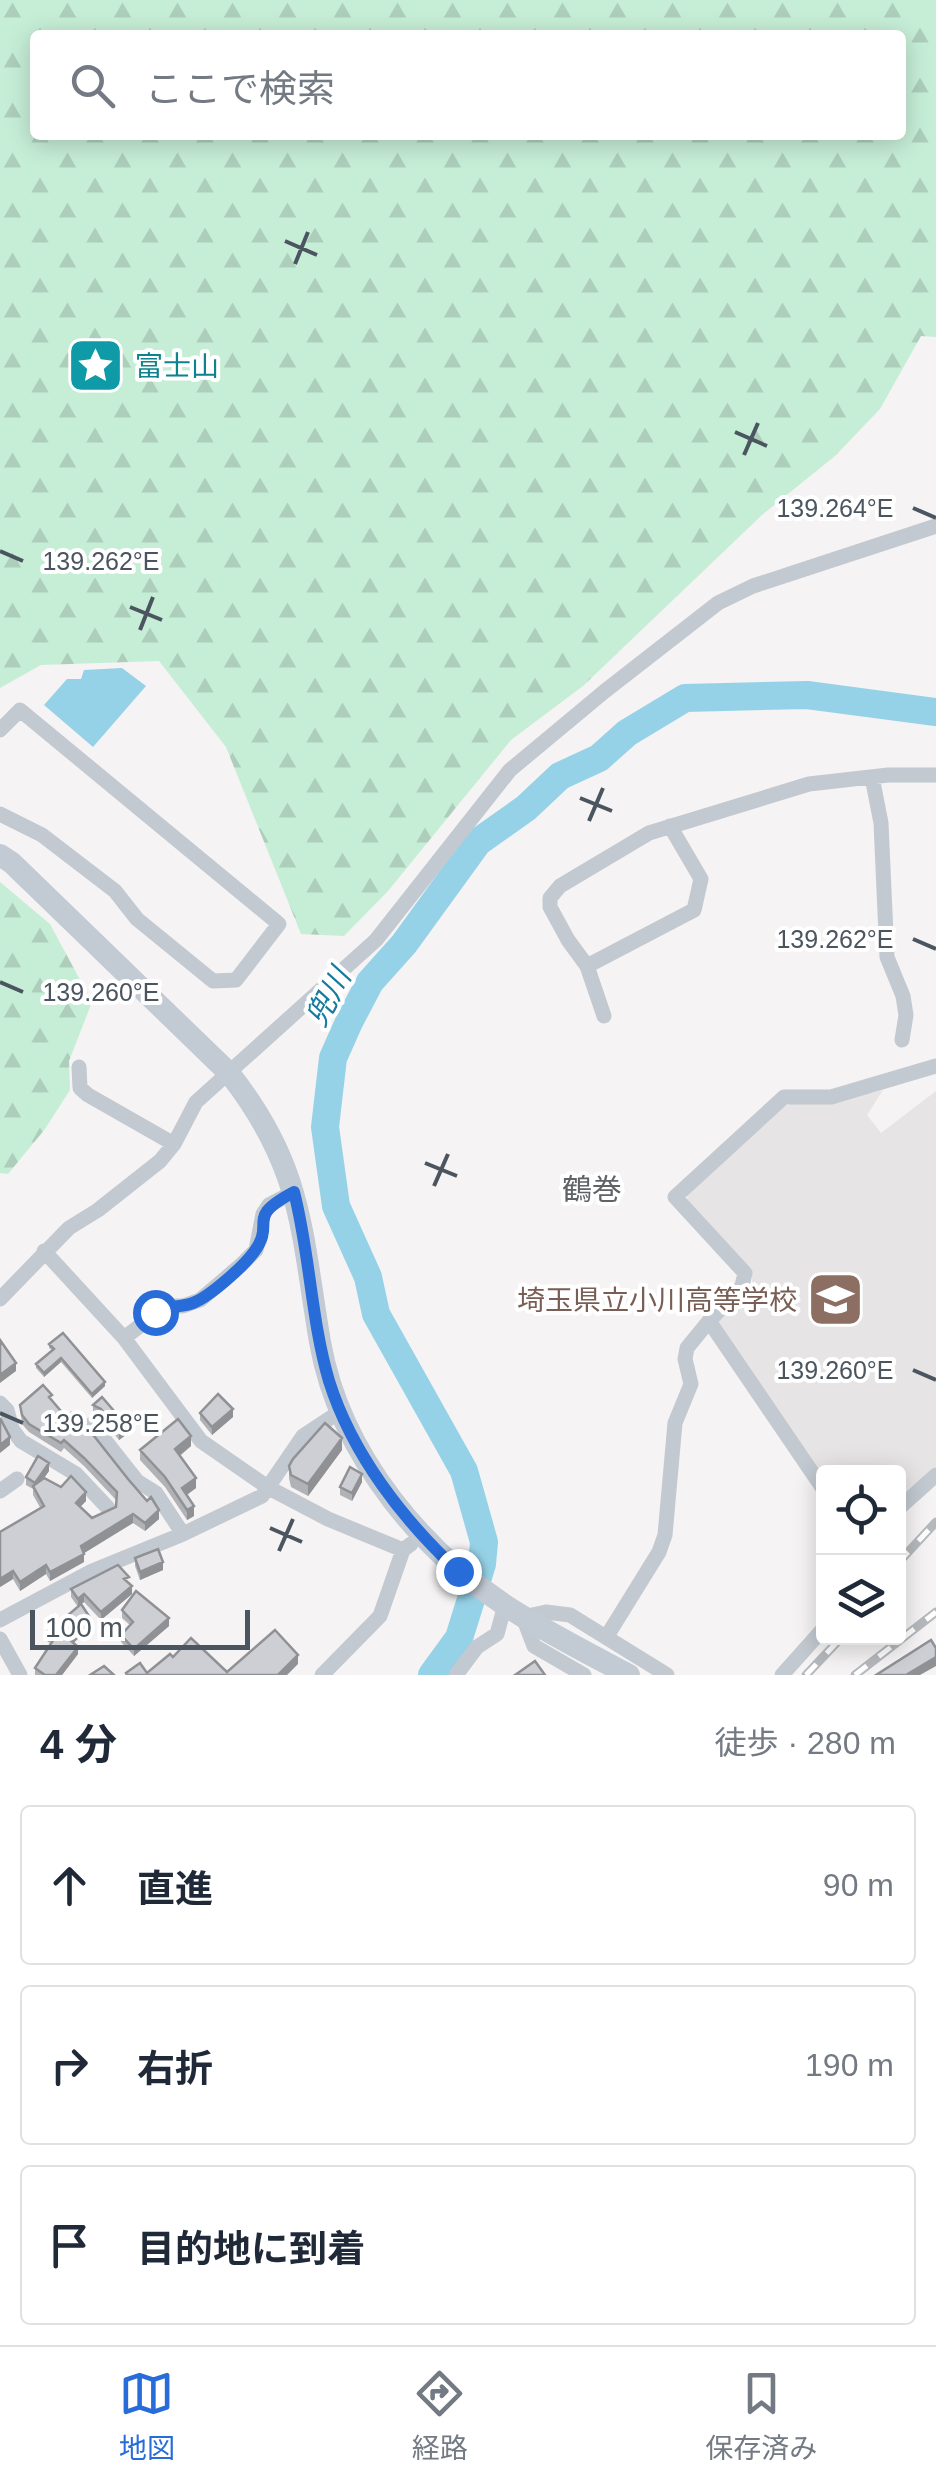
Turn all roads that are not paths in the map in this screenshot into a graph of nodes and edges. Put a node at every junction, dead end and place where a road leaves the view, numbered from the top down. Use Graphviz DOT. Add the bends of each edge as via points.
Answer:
graph roads {
  1 [pos="936,526"];
  2 [pos="0,730"];
  3 [pos="936,775"];
  4 [pos="872,777"];
  5 [pos="0,814"];
  6 [pos="670,826"];
  7 [pos="0,855"];
  8 [pos="587,966"];
  9 [pos="604,1016"];
  10 [pos="902,1040"];
  11 [pos="936,1066"];
  12 [pos="79,1067"];
  13 [pos="228,1072"];
  14 [pos="174,1144"];
  15 [pos="294,1192"];
  16 [pos="44,1251"];
  17 [pos="0,1299"];
  18 [pos="710,1320"];
  19 [pos="124,1338"];
  20 [pos="0,1403"];
  21 [pos="341,1411"];
  22 [pos="92,1424"];
  23 [pos="936,1475"];
  24 [pos="816,1478"];
  25 [pos="17,1479"];
  26 [pos="269,1488"];
  27 [pos="0,1491"];
  28 [pos="906,1502"];
  29 [pos="108,1508"];
  30 [pos="184,1534"];
  31 [pos="417,1541"];
  32 [pos="505,1605"];
  33 [pos="0,1620"];
  34 [pos="607,1636"];
  35 [pos="816,1637"];
  36 [pos="0,1639"];
  37 [pos="662,1674"];
  38 [pos="20,1675"];
  39 [pos="322,1675"];
  40 [pos="456,1675"];
  41 [pos="584,1675"];
  42 [pos="629,1675"];
  43 [pos="782,1675"];
  1 -- 13 [label="street" via="752,586 688,626 510,770 376,940"];
  2 -- 5 [label="street" via="20,710 278,924 236,980 213,981 137,919 115,890 42,835"];
  3 -- 4 [label="street"];
  4 -- 6 [label="street" via="809,784"];
  4 -- 10 [label="street" via="888,958 906,1015"];
  6 -- 8 [label="street" via="700,879 694,910"];
  6 -- 8 [label="street" via="589,868 550,898"];
  7 -- 13 [label="street"];
  8 -- 9 [label="street"];
  11 -- 18 [label="street" via="831,1097 784,1098 675,1197 745,1273 742,1286"];
  12 -- 14 [label="street" via="77,1079 88,1095"];
  13 -- 14 [label="street" via="196,1102"];
  13 -- 15 [label="street" via="271,1134"];
  14 -- 16 [label="street"];
  15 -- 19 [label="street" via="263,1214 256,1250 241,1266 200,1300 166,1306"];
  15 -- 21 [label="street" via="321,1344"];
  16 -- 17 [label="street"];
  16 -- 19 [label="street"];
  18 -- 24 [label="street"];
  18 -- 34 [label="street" via="687,1348 692,1384 675,1423 665,1535"];
  19 -- 26 [label="street" via="201,1441"];
  20 -- 29 [label="street" via="21,1441 76,1474"];
  21 -- 26 [label="street" via="304,1436"];
  21 -- 31 [label="street"];
  22 -- 30 [label="street" via="143,1487 156,1492"];
  23 -- 28 [label="street"];
  25 -- 27 [label="street"];
  26 -- 30 [label="street"];
  26 -- 31 [label="street" via="343,1526"];
  30 -- 33 [label="street" via="90,1572"];
  31 -- 32 [label="street"];
  31 -- 39 [label="street" via="380,1616"];
  32 -- 34 [label="street" via="561,1612"];
  32 -- 40 [label="street" via="497,1634"];
  32 -- 41 [label="street" via="534,1646"];
  32 -- 42 [label="street"];
  34 -- 37 [label="street"];
  35 -- 43 [label="street"];
  36 -- 38 [label="street"];
}
